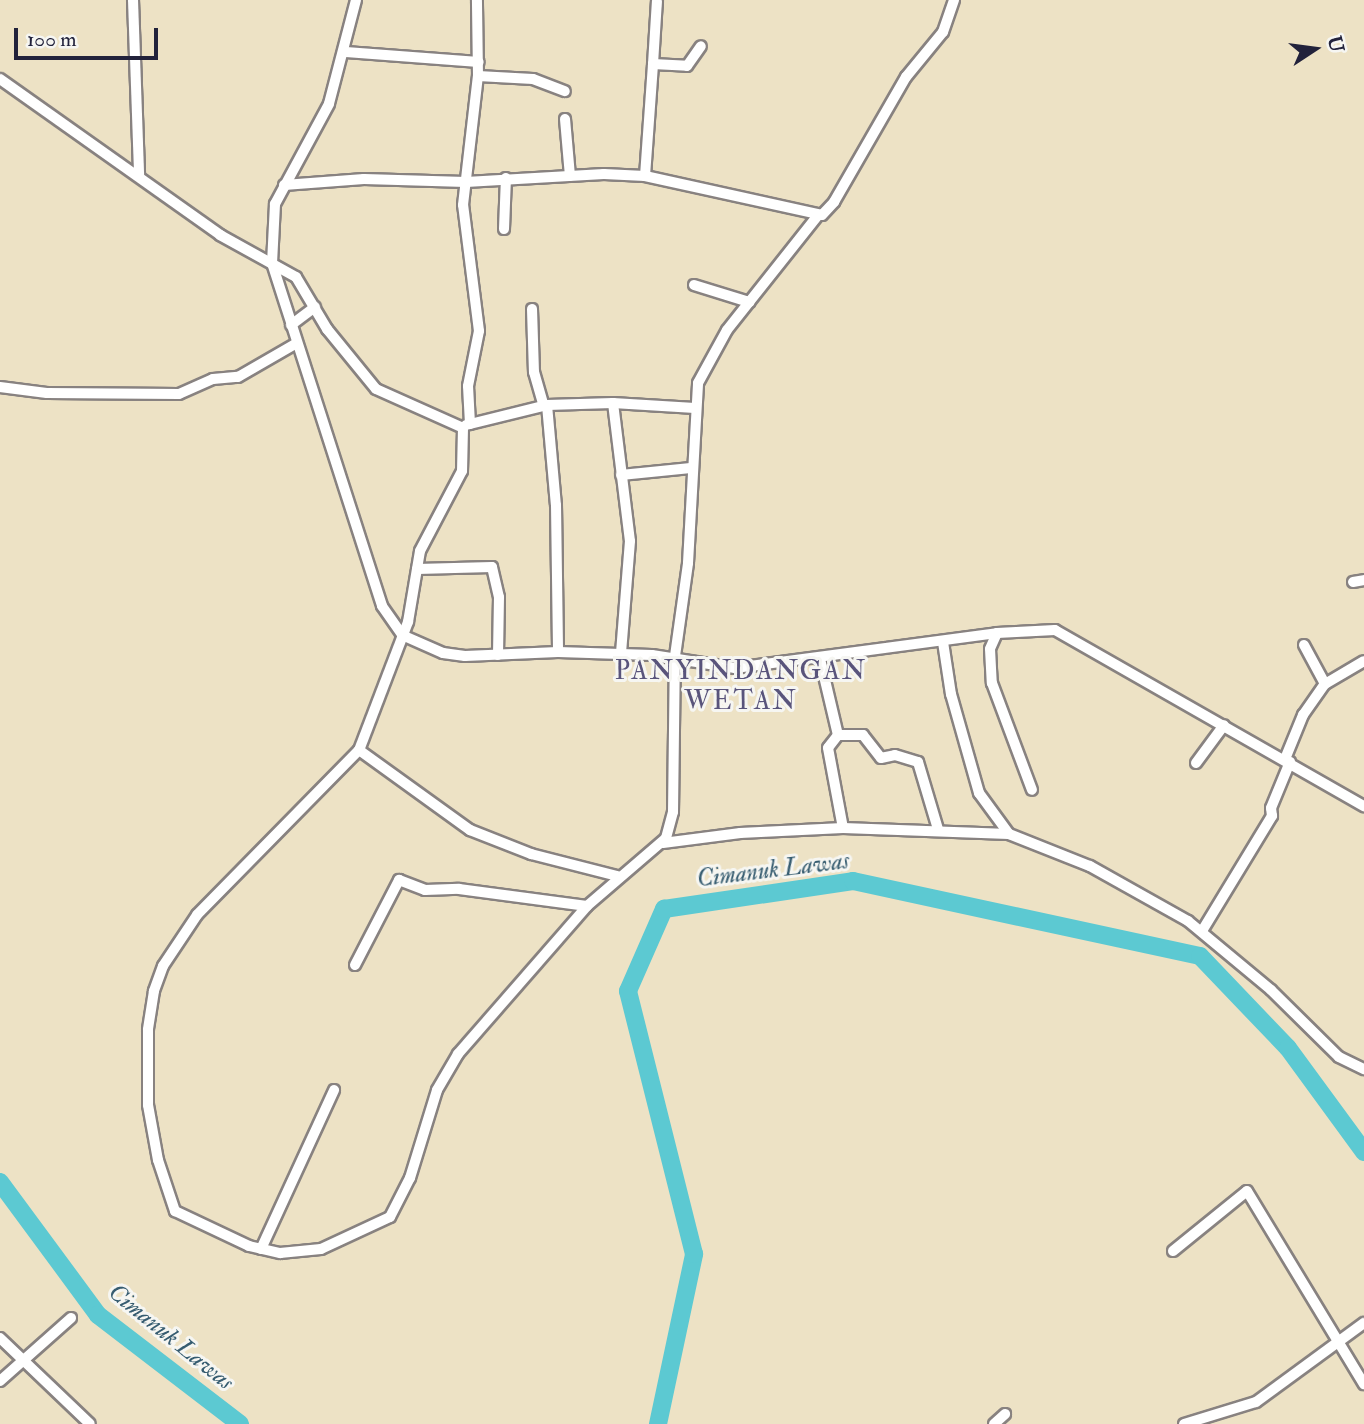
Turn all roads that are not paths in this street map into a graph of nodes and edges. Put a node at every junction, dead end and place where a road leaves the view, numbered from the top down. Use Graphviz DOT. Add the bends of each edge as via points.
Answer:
graph roads {
  1 [pos="133,0"];
  2 [pos="356,0"];
  3 [pos="477,0"];
  4 [pos="954,0"];
  5 [pos="657,1"];
  6 [pos="701,46"];
  7 [pos="346,52"];
  8 [pos="478,62"];
  9 [pos="653,64"];
  10 [pos="478,76"];
  11 [pos="0,79"];
  12 [pos="565,91"];
  13 [pos="565,119"];
  14 [pos="139,176"];
  15 [pos="570,176"];
  16 [pos="646,176"];
  17 [pos="506,178"];
  18 [pos="466,182"];
  19 [pos="284,185"];
  20 [pos="818,215"];
  21 [pos="504,229"];
  22 [pos="267,261"];
  23 [pos="694,285"];
  24 [pos="750,302"];
  25 [pos="315,307"];
  26 [pos="531,309"];
  27 [pos="290,325"];
  28 [pos="297,343"];
  29 [pos="0,387"];
  30 [pos="613,403"];
  31 [pos="545,406"];
  32 [pos="695,408"];
  33 [pos="466,425"];
  34 [pos="691,468"];
  35 [pos="621,474"];
  36 [pos="417,569"];
  37 [pos="997,633"];
  38 [pos="399,641"];
  39 [pos="943,642"];
  40 [pos="1304,645"];
  41 [pos="558,652"];
  42 [pos="621,654"];
  43 [pos="498,655"];
  44 [pos="675,656"];
  45 [pos="820,659"];
  46 [pos="1364,661"];
  47 [pos="1325,684"];
  48 [pos="1224,725"];
  49 [pos="838,735"];
  50 [pos="359,750"];
  51 [pos="1287,761"];
  52 [pos="1196,763"];
  53 [pos="1032,790"];
  54 [pos="1364,806"];
  55 [pos="843,828"];
  56 [pos="938,829"];
  57 [pos="1009,834"];
  58 [pos="663,843"];
  59 [pos="617,876"];
  60 [pos="587,906"];
  61 [pos="1202,931"];
  62 [pos="355,965"];
  63 [pos="1364,1069"];
  64 [pos="334,1090"];
  65 [pos="261,1249"];
  66 [pos="1173,1251"];
  67 [pos="71,1318"];
  68 [pos="1364,1323"];
  69 [pos="0,1338"];
  70 [pos="1338,1342"];
  71 [pos="21,1362"];
  72 [pos="0,1381"];
  73 [pos="1364,1384"];
  74 [pos="1005,1414"];
  75 [pos="90,1424"];
  76 [pos="994,1424"];
  77 [pos="1185,1424"];
  1 -- 14 [label="street"];
  2 -- 7 [label="street"];
  3 -- 8 [label="street"];
  4 -- 20 [label="street" via="943,32 906,77 834,202"];
  5 -- 9 [label="street"];
  6 -- 9 [label="street" via="687,65"];
  7 -- 8 [label="street"];
  7 -- 19 [label="street" via="329,104"];
  8 -- 10 [label="street"];
  9 -- 16 [label="street"];
  10 -- 12 [label="street" via="533,79"];
  10 -- 18 [label="street"];
  11 -- 14 [label="street"];
  13 -- 15 [label="street"];
  14 -- 22 [label="street" via="220,235"];
  15 -- 16 [label="street"];
  15 -- 17 [label="street"];
  16 -- 20 [label="street"];
  17 -- 18 [label="street"];
  17 -- 21 [label="street"];
  18 -- 19 [label="street" via="364,179"];
  18 -- 33 [label="street" via="464,232 479,331"];
  19 -- 22 [label="street" via="273,215"];
  20 -- 24 [label="street"];
  22 -- 25 [label="street" via="301,281"];
  22 -- 27 [label="street"];
  23 -- 24 [label="street"];
  24 -- 32 [label="street" via="705,367"];
  25 -- 27 [label="street"];
  25 -- 33 [label="street" via="376,389"];
  26 -- 31 [label="street" via="534,372"];
  27 -- 28 [label="street"];
  28 -- 29 [label="street" via="238,377 213,379 179,394 47,393"];
  28 -- 38 [label="street" via="382,606"];
  30 -- 31 [label="street"];
  30 -- 32 [label="street"];
  30 -- 35 [label="street"];
  31 -- 33 [label="street"];
  31 -- 41 [label="street" via="556,505"];
  32 -- 34 [label="street"];
  33 -- 36 [label="street" via="462,471 424,541"];
  34 -- 35 [label="street"];
  34 -- 44 [label="street" via="688,563"];
  35 -- 42 [label="street" via="630,541"];
  36 -- 38 [label="street" via="412,606"];
  36 -- 43 [label="street" via="492,567 499,597"];
  37 -- 39 [label="street"];
  37 -- 48 [label="street" via="1041,629 1066,633"];
  37 -- 53 [label="street" via="990,649 992,683"];
  38 -- 43 [label="street" via="443,653"];
  38 -- 50 [label="street"];
  39 -- 45 [label="street"];
  39 -- 57 [label="street" via="951,694 979,793"];
  40 -- 47 [label="street"];
  41 -- 42 [label="street"];
  41 -- 43 [label="street"];
  42 -- 44 [label="street"];
  44 -- 45 [label="street" via="735,668"];
  44 -- 58 [label="street" via="673,812"];
  45 -- 49 [label="street"];
  46 -- 47 [label="street"];
  47 -- 51 [label="street" via="1303,715"];
  48 -- 51 [label="street"];
  48 -- 52 [label="street"];
  49 -- 55 [label="street" via="828,748"];
  49 -- 56 [label="street" via="863,735 881,758 895,755 918,762"];
  50 -- 59 [label="street" via="470,830 531,854"];
  50 -- 65 [label="street" via="197,915 163,966 152,1005 148,1105 161,1172 175,1211"];
  51 -- 54 [label="street"];
  51 -- 61 [label="street" via="1272,816"];
  55 -- 56 [label="street"];
  55 -- 58 [label="street" via="740,833"];
  56 -- 57 [label="street"];
  57 -- 61 [label="street" via="1127,884"];
  58 -- 59 [label="street"];
  59 -- 60 [label="street"];
  60 -- 62 [label="street" via="459,889 425,890 399,880"];
  60 -- 65 [label="street" via="448,1067 410,1178 390,1217 304,1254"];
  61 -- 63 [label="street" via="1324,1044"];
  64 -- 65 [label="street"];
  66 -- 70 [label="street" via="1247,1191"];
  67 -- 71 [label="street"];
  68 -- 70 [label="street"];
  69 -- 71 [label="street"];
  70 -- 73 [label="street"];
  70 -- 77 [label="street" via="1256,1402"];
  71 -- 72 [label="street"];
  71 -- 75 [label="street"];
  74 -- 76 [label="street"];
}
